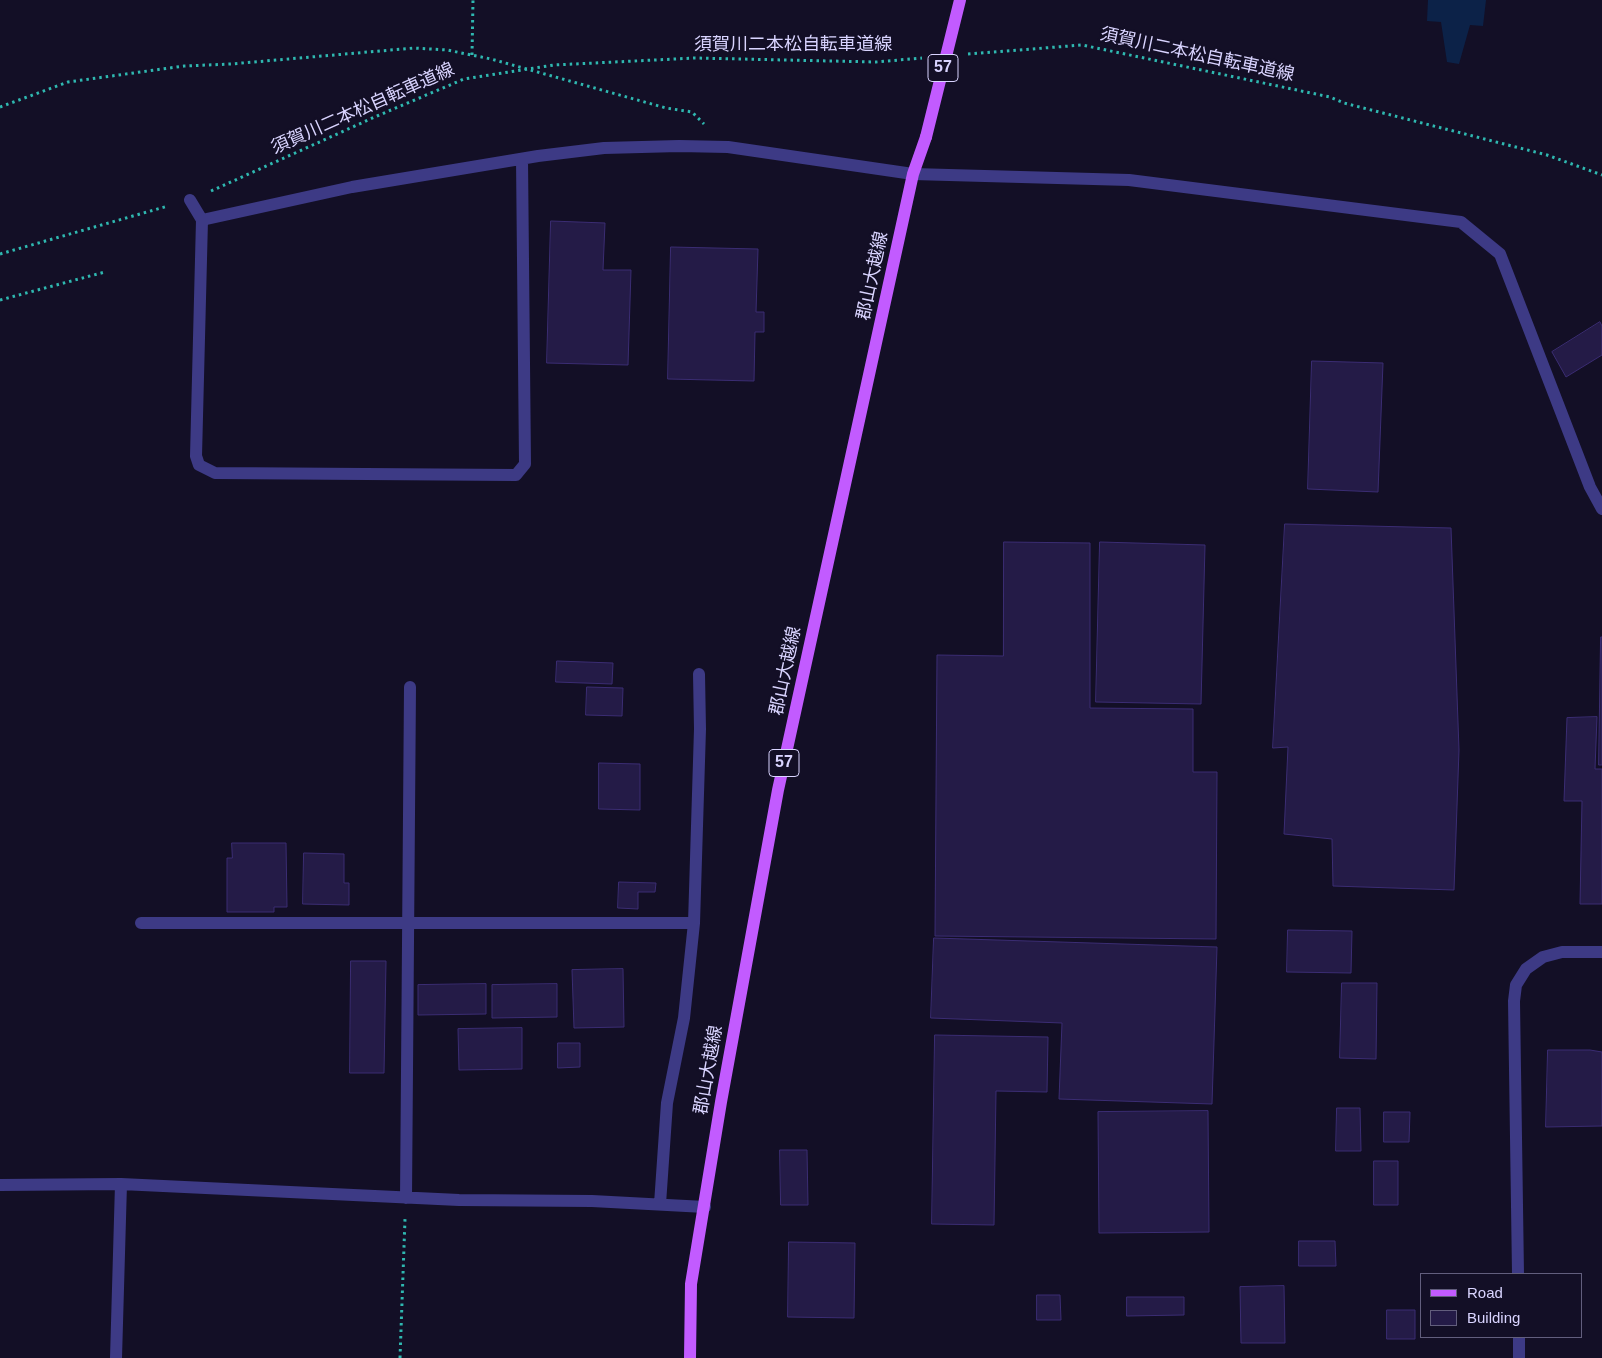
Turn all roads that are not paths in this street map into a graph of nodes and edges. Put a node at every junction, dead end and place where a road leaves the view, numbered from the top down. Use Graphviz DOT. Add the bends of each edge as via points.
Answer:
graph roads {
  1 [pos="960,0"];
  2 [pos="522,159"];
  3 [pos="913,174"];
  4 [pos="190,200"];
  5 [pos="202,220"];
  6 [pos="1602,509"];
  7 [pos="699,674"];
  8 [pos="410,687"];
  9 [pos="141,923"];
  10 [pos="408,923"];
  11 [pos="694,923"];
  12 [pos="1602,952"];
  13 [pos="121,1184"];
  14 [pos="0,1185"];
  15 [pos="406,1198"];
  16 [pos="660,1204"];
  17 [pos="705,1207"];
  18 [pos="1518,1273"];
  19 [pos="1519,1338"];
  20 [pos="116,1358"];
  21 [pos="690,1358"];
  22 [pos="1519,1358"];
  1 -- 3 [label="main road, 郡山大越線 / 57, bridge" via="926,137"];
  2 -- 3 [label="street" via="604,148 728,146"];
  2 -- 5 [label="street" via="352,187"];
  2 -- 5 [label="street" via="525,464 516,475 215,472 199,465 196,456"];
  3 -- 6 [label="street" via="1129,180 1461,222 1500,254 1590,487"];
  3 -- 17 [label="main road, 郡山大越線 / 57" via="778,790 720,1102"];
  4 -- 5 [label="street"];
  7 -- 11 [label="street"];
  8 -- 10 [label="street"];
  9 -- 10 [label="street"];
  10 -- 11 [label="street"];
  10 -- 15 [label="street"];
  11 -- 16 [label="street" via="684,1018 667,1103"];
  12 -- 18 [label="street" via="1562,952 1543,956 1526,969 1516,985"];
  13 -- 14 [label="street"];
  13 -- 15 [label="street"];
  13 -- 20 [label="street"];
  15 -- 16 [label="street"];
  16 -- 17 [label="street"];
  17 -- 21 [label="main road, 郡山大越線 / 57" via="692,1284"];
  19 -- 22 [label="street"];
}
